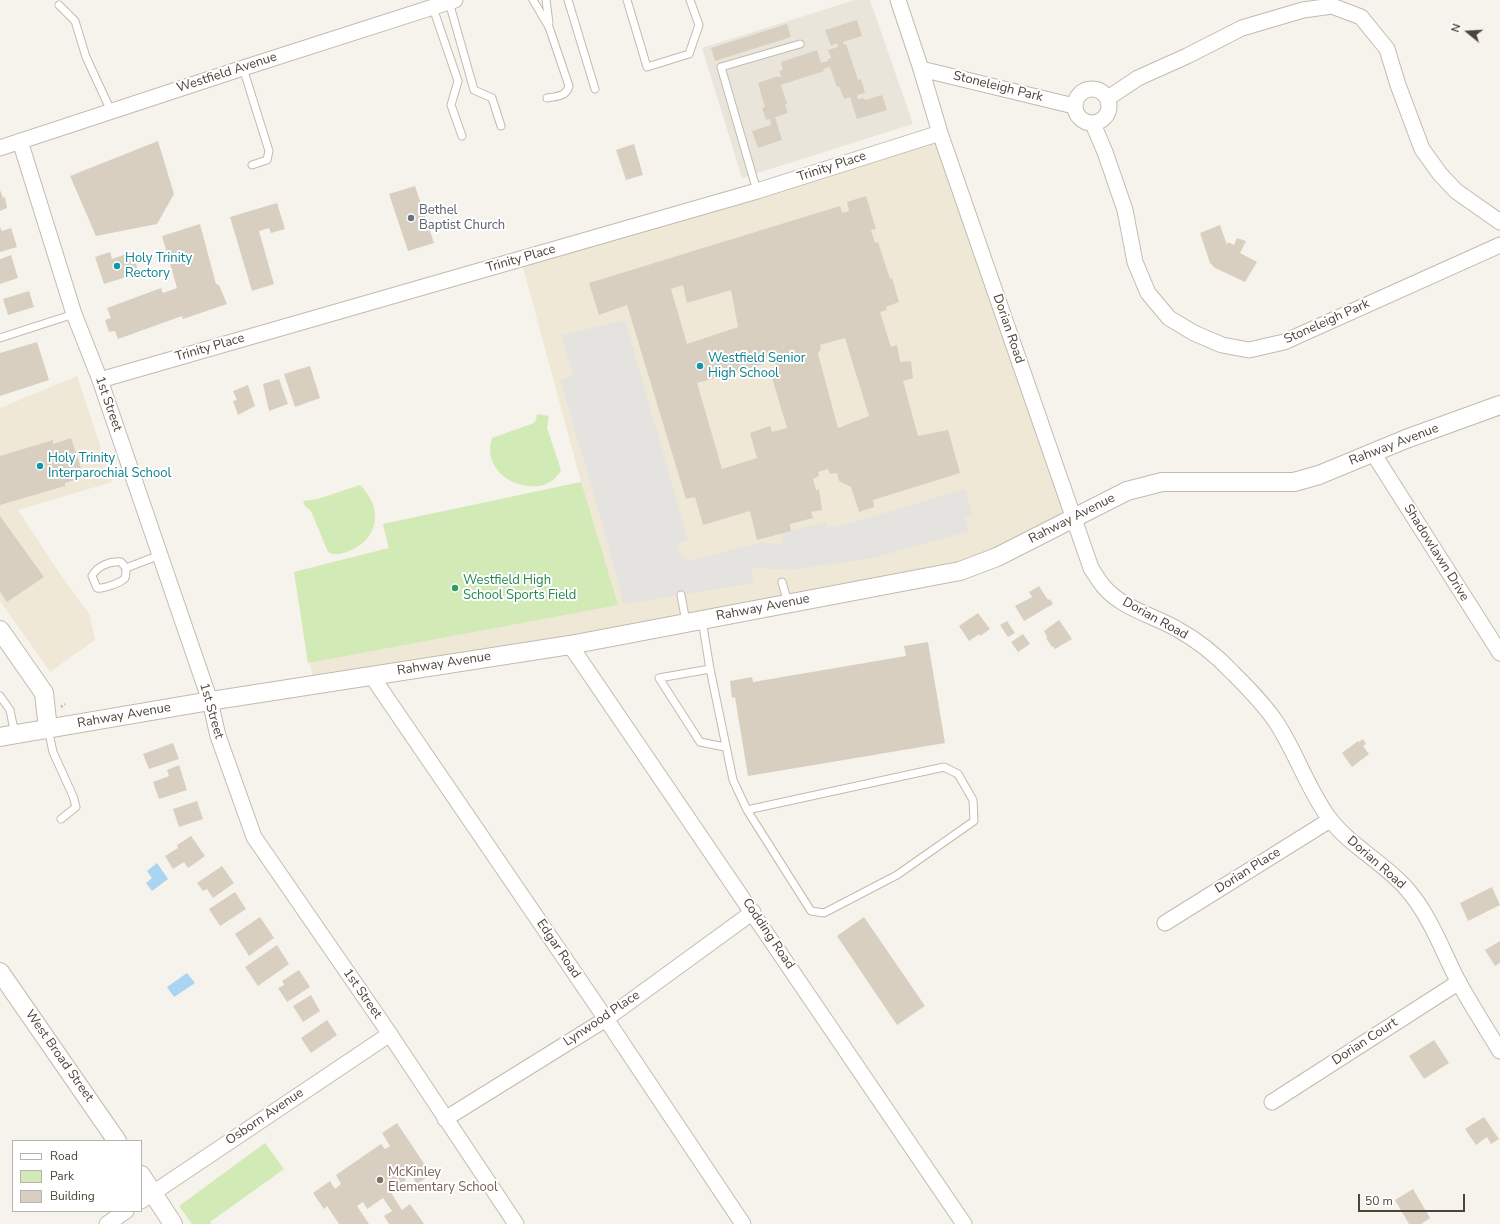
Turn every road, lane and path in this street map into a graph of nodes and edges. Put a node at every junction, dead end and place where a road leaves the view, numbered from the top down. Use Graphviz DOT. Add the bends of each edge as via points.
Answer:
graph roads {
  1 [pos="534,0"];
  2 [pos="546,0"];
  3 [pos="568,0"];
  4 [pos="627,0"];
  5 [pos="690,0"];
  6 [pos="898,0"];
  7 [pos="452,1"];
  8 [pos="59,4"];
  9 [pos="432,4"];
  10 [pos="549,27"];
  11 [pos="800,44"];
  12 [pos="243,68"];
  13 [pos="921,69"];
  14 [pos="595,89"];
  15 [pos="547,98"];
  16 [pos="1108,98"];
  17 [pos="1074,106"];
  18 [pos="111,111"];
  19 [pos="1093,124"];
  20 [pos="501,126"];
  21 [pos="940,133"];
  22 [pos="462,136"];
  23 [pos="20,141"];
  24 [pos="0,148"];
  25 [pos="252,165"];
  26 [pos="757,191"];
  27 [pos="1500,222"];
  28 [pos="1500,245"];
  29 [pos="74,314"];
  30 [pos="0,338"];
  31 [pos="100,380"];
  32 [pos="1500,405"];
  33 [pos="1373,453"];
  34 [pos="1074,518"];
  35 [pos="160,555"];
  36 [pos="126,568"];
  37 [pos="782,582"];
  38 [pos="681,595"];
  39 [pos="788,603"];
  40 [pos="694,621"];
  41 [pos="0,630"];
  42 [pos="570,645"];
  43 [pos="1500,653"];
  44 [pos="710,669"];
  45 [pos="371,675"];
  46 [pos="0,696"];
  47 [pos="210,701"];
  48 [pos="48,729"];
  49 [pos="19,733"];
  50 [pos="0,737"];
  51 [pos="725,747"];
  52 [pos="747,810"];
  53 [pos="61,819"];
  54 [pos="1330,820"];
  55 [pos="752,912"];
  56 [pos="1166,922"];
  57 [pos="0,972"];
  58 [pos="1459,982"];
  59 [pos="606,1018"];
  60 [pos="390,1034"];
  61 [pos="1500,1051"];
  62 [pos="1272,1102"];
  63 [pos="446,1119"];
  64 [pos="117,1140"];
  65 [pos="142,1178"];
  66 [pos="147,1196"];
  67 [pos="125,1212"];
  68 [pos="107,1224"];
  69 [pos="173,1224"];
  70 [pos="516,1224"];
  71 [pos="743,1224"];
  72 [pos="964,1224"];
  1 -- 10 [label="lane"];
  2 -- 10 [label="lane"];
  3 -- 14 [label="lane"];
  4 -- 5 [label="lane" via="647,67 689,54 699,25"];
  6 -- 13 [label="street, Dorian Road"];
  7 -- 9 [label="street, Westfield Avenue"];
  7 -- 20 [label="lane" via="474,90 492,98"];
  8 -- 18 [label="lane" via="76,22 86,57"];
  9 -- 12 [label="street, Westfield Avenue"];
  9 -- 22 [label="lane" via="458,81 451,105"];
  10 -- 15 [label="lane" via="569,86 565,94"];
  11 -- 26 [label="lane" via="721,67"];
  12 -- 18 [label="street, Westfield Avenue"];
  12 -- 25 [label="lane" via="269,151 267,160"];
  13 -- 17 [label="street, Stoneleigh Park"];
  13 -- 21 [label="street, Dorian Road"];
  16 -- 17 [label="street" via="1099,90 1088,89 1078,95"];
  16 -- 19 [label="street" via="1107,115"];
  16 -- 27 [label="street" via="1138,78 1242,28 1303,10 1332,6 1361,17 1387,49 1422,149 1440,174 1456,191"];
  17 -- 19 [label="street" via="1078,117"];
  18 -- 23 [label="street, Westfield Avenue"];
  19 -- 28 [label="street, Stoneleigh Park" via="1125,210 1135,262 1148,293 1169,318 1194,333 1222,345 1249,350 1284,342"];
  21 -- 26 [label="street, Trinity Place"];
  21 -- 34 [label="street, Dorian Road"];
  23 -- 24 [label="street, Westfield Avenue"];
  23 -- 29 [label="street, 1st Street"];
  26 -- 31 [label="street, Trinity Place"];
  29 -- 30 [label="lane"];
  29 -- 31 [label="street, 1st Street"];
  31 -- 35 [label="street, 1st Street"];
  32 -- 33 [label="street, Rahway Avenue"];
  33 -- 34 [label="street, Rahway Avenue" via="1294,482 1162,482 1127,491"];
  33 -- 43 [label="street, Shadowlawn Drive"];
  34 -- 39 [label="street, Rahway Avenue" via="997,557 960,571"];
  34 -- 54 [label="street, Dorian Road" via="1091,568 1104,588 1122,602 1176,629 1208,650 1253,693 1276,721 1316,799"];
  35 -- 36 [label="lane"];
  35 -- 47 [label="street, 1st Street"];
  36 -- 36 [label="lane" via="126,577 122,580 102,589 97,588 92,576 95,570 116,561 121,562"];
  37 -- 39 [label="lane"];
  38 -- 40 [label="lane"];
  39 -- 40 [label="street, Rahway Avenue"];
  40 -- 42 [label="street, Rahway Avenue"];
  40 -- 44 [label="lane"];
  41 -- 48 [label="street" via="44,693"];
  42 -- 45 [label="street, Rahway Avenue"];
  42 -- 55 [label="street, Codding Road"];
  44 -- 51 [label="lane"];
  44 -- 51 [label="lane" via="659,678 700,742"];
  45 -- 47 [label="street, Rahway Avenue"];
  45 -- 59 [label="street, Edgar Road"];
  46 -- 49 [label="lane" via="10,710 13,725"];
  47 -- 48 [label="street, Rahway Avenue"];
  47 -- 60 [label="street, 1st Street" via="218,736 254,837"];
  48 -- 49 [label="street, Rahway Avenue"];
  48 -- 53 [label="lane" via="53,752 76,807"];
  49 -- 50 [label="street, Rahway Avenue"];
  51 -- 52 [label="lane" via="733,780"];
  52 -- 52 [label="lane" via="811,912 824,914 897,875 974,821 973,800 958,774 944,767"];
  54 -- 56 [label="street, Dorian Place"];
  54 -- 58 [label="street, Dorian Road" via="1406,888 1435,932"];
  55 -- 59 [label="street, Lynwood Place"];
  55 -- 72 [label="street, Codding Road"];
  57 -- 64 [label="street, West Broad Street"];
  58 -- 61 [label="street, Dorian Road"];
  58 -- 62 [label="street, Dorian Court"];
  59 -- 63 [label="street, Lynwood Place"];
  59 -- 71 [label="street, Edgar Road"];
  60 -- 63 [label="street, 1st Street"];
  60 -- 66 [label="street, Osborn Avenue"];
  63 -- 70 [label="street, 1st Street"];
  65 -- 66 [label="street"];
  66 -- 69 [label="street"];
  67 -- 68 [label="street"];
}
